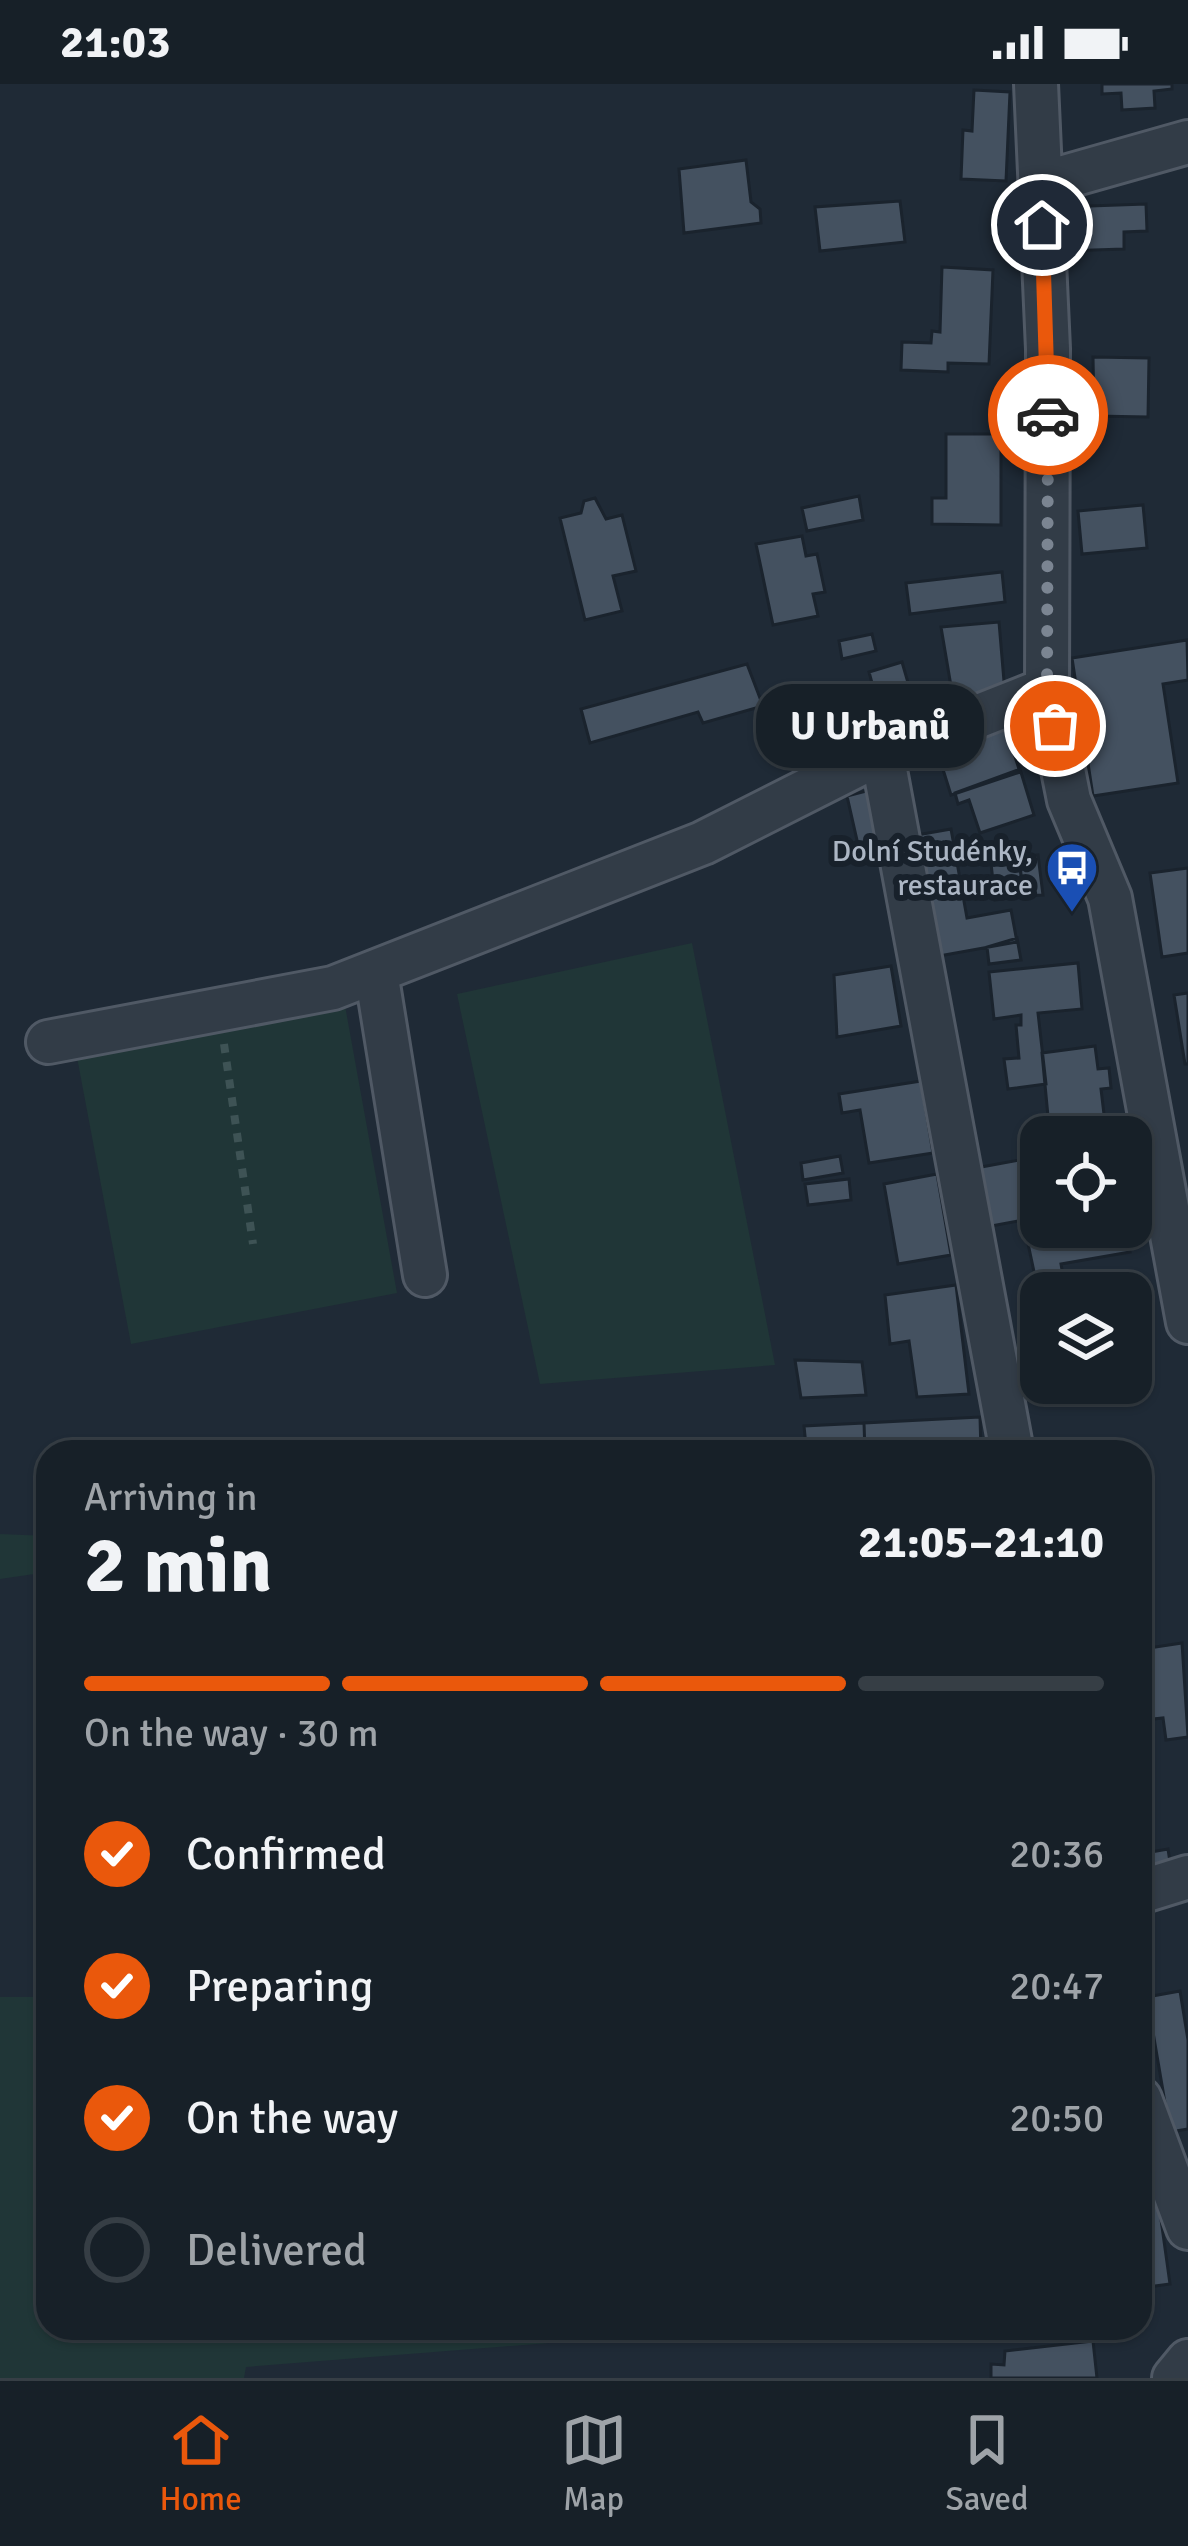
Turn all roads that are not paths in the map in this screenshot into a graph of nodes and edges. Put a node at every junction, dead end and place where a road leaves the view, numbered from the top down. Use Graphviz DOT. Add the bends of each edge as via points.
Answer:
graph roads {
  1 [pos="1036,84"];
  2 [pos="1188,142"];
  3 [pos="1040,184"];
  4 [pos="1047,688"];
  5 [pos="881,754"];
  6 [pos="376,972"];
  7 [pos="48,1042"];
  8 [pos="425,1276"];
  9 [pos="1188,1322"];
  10 [pos="1010,1440"];
  11 [pos="1188,1876"];
  12 [pos="1152,1888"];
  13 [pos="1152,2131"];
  14 [pos="1188,2228"];
  15 [pos="1188,2361"];
  16 [pos="1174,2378"];
  1 -- 3 [label="street"];
  2 -- 3 [label="street"];
  3 -- 4 [label="street"];
  4 -- 5 [label="street"];
  4 -- 9 [label="street" via="1070,800 1109,898"];
  5 -- 6 [label="street" via="703,843"];
  5 -- 10 [label="street"];
  6 -- 7 [label="street" via="333,988"];
  6 -- 8 [label="street"];
  11 -- 12 [label="street"];
  13 -- 14 [label="street"];
  15 -- 16 [label="street"];
}
